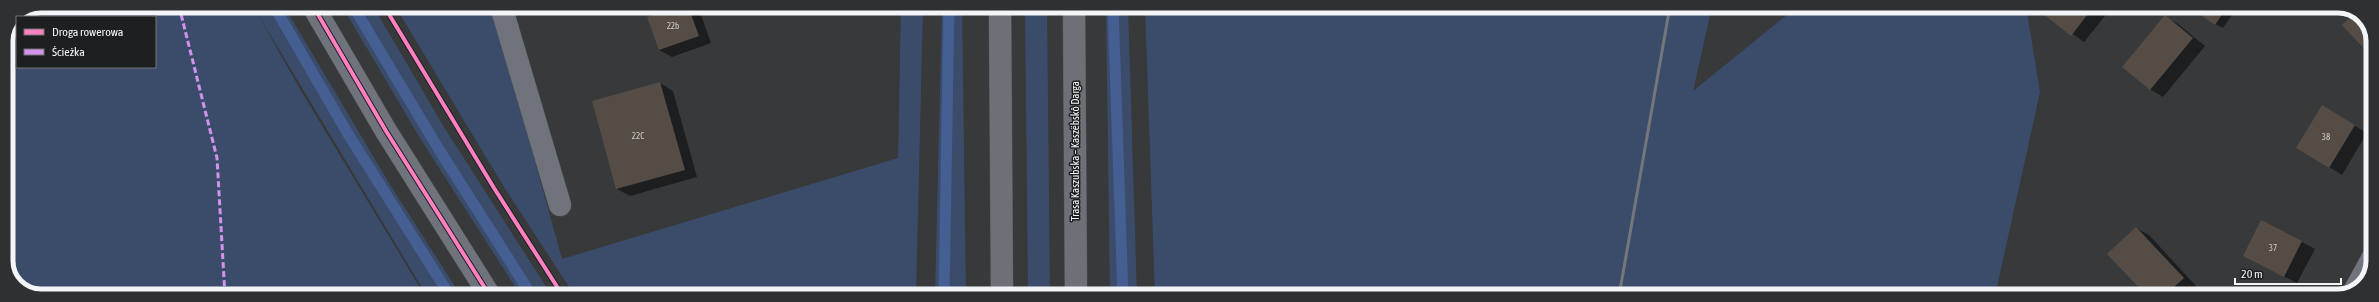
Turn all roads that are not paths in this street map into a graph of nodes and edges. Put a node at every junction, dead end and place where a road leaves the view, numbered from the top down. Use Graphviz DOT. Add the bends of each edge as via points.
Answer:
graph roads {
  1 [pos="317,13"];
  2 [pos="503,13"];
  3 [pos="1000,13"];
  4 [pos="1074,13"];
  5 [pos="560,205"];
  6 [pos="486,289"];
  7 [pos="1002,289"];
  8 [pos="1076,289"];
  1 -- 6 [label="street" via="386,131"];
  2 -- 5 [label="street"];
  3 -- 7 [label="highway"];
  4 -- 8 [label="highway, Trasa Kaszubska – Kaszëbskô Darga"];
}
